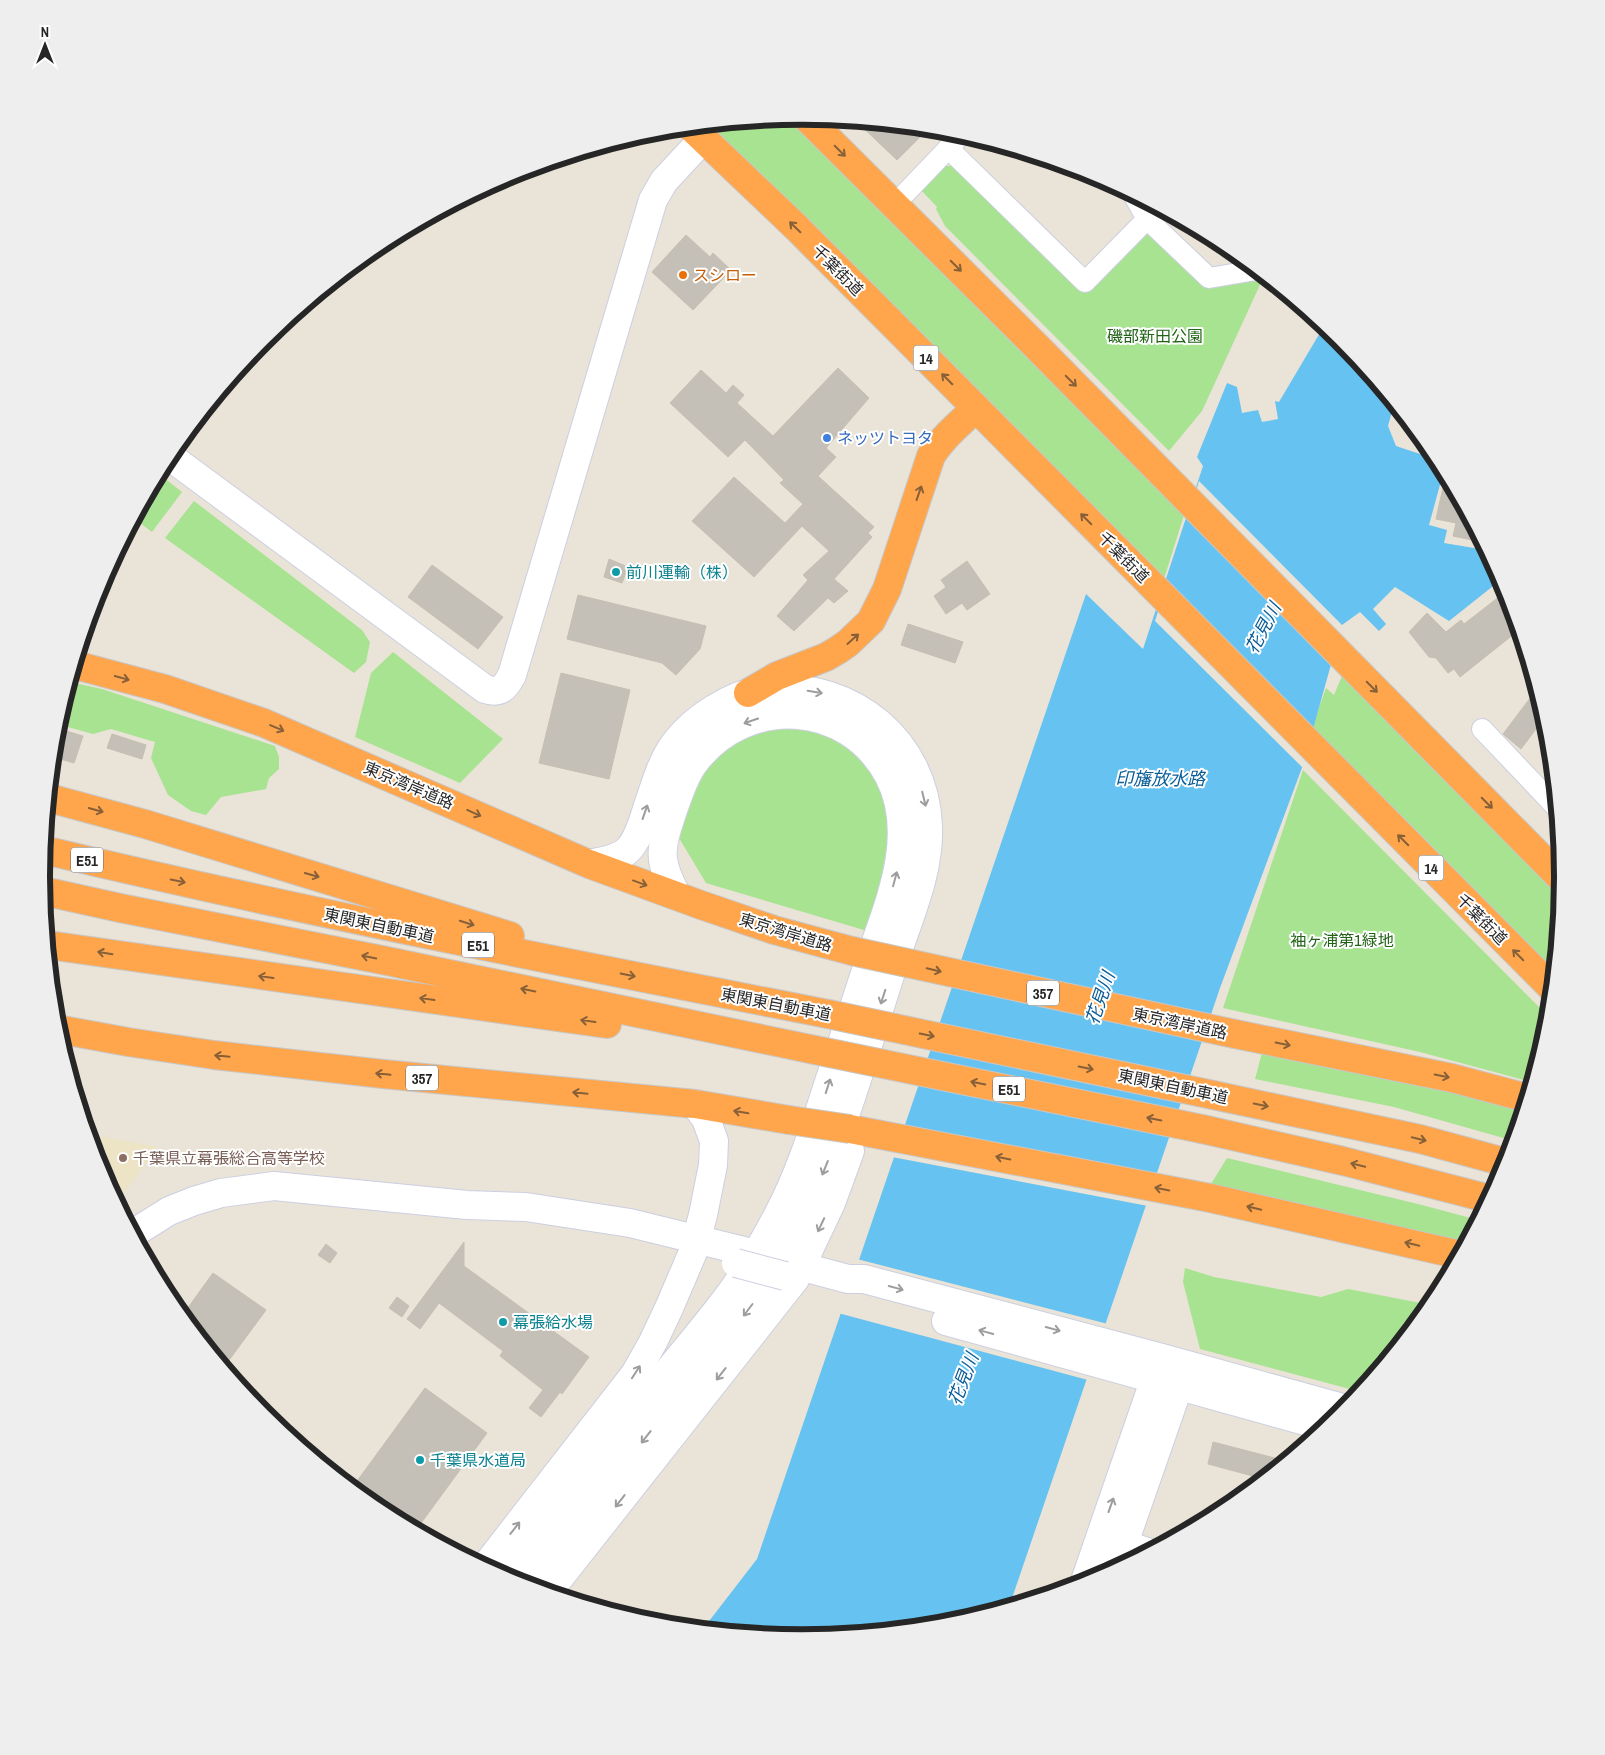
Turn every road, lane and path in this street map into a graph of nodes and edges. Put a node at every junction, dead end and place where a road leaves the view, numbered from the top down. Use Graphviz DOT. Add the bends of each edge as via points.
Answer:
graph roads {
  1 [pos="814,126"];
  2 [pos="697,133"];
  3 [pos="955,141"];
  4 [pos="894,205"];
  5 [pos="1139,205"];
  6 [pos="1147,219"];
  7 [pos="1248,271"];
  8 [pos="976,408"];
  9 [pos="176,461"];
  10 [pos="81,667"];
  11 [pos="748,693"];
  12 [pos="1482,728"];
  13 [pos="54,801"];
  14 [pos="1551,801"];
  15 [pos="51,852"];
  16 [pos="589,864"];
  17 [pos="1555,871"];
  18 [pos="51,893"];
  19 [pos="677,896"];
  20 [pos="54,946"];
  21 [pos="592,968"];
  22 [pos="1548,984"];
  23 [pos="66,1031"];
  24 [pos="758,1038"];
  25 [pos="1522,1097"];
  26 [pos="695,1104"];
  27 [pos="859,1131"];
  28 [pos="1500,1160"];
  29 [pos="1483,1197"];
  30 [pos="139,1230"];
  31 [pos="695,1246"];
  32 [pos="1454,1254"];
  33 [pos="793,1271"];
  34 [pos="1171,1372"];
  35 [pos="1338,1407"];
  36 [pos="1319,1424"];
  37 [pos="1124,1544"];
  38 [pos="1118,1560"];
  39 [pos="490,1561"];
  40 [pos="1099,1569"];
  41 [pos="509,1570"];
  42 [pos="534,1580"];
  43 [pos="552,1587"];
  1 -- 4 [label="highway, one-way"];
  8 -- 2 [label="highway, 千葉街道 / 14, one-way" via="797,228"];
  2 -- 9 [label="street" via="653,200 512,675 501,690 485,689"];
  3 -- 4 [label="street"];
  3 -- 6 [label="street" via="1085,282"];
  4 -- 17 [label="highway, one-way"];
  5 -- 6 [label="street"];
  6 -- 7 [label="street" via="1209,278"];
  11 -- 8 [label="highway, one-way" via="777,676 838,650 871,621 886,590 931,456 946,435"];
  22 -- 8 [label="highway, 千葉街道 / 14, one-way"];
  10 -- 16 [label="highway, 東京湾岸道路 / 357, one-way" via="165,689 264,723"];
  16 -- 11 [label="street, one-way" via="611,859 629,849 662,766 676,742 711,710"];
  11 -- 42 [label="street, one-way" via="800,689 832,695 856,706 884,726 913,767 920,785 928,818 926,862 848,1103 818,1184 786,1254 744,1316"];
  12 -- 14 [label="street"];
  13 -- 21 [label="highway, one-way" via="146,824 409,904 568,954"];
  15 -- 21 [label="highway, 東関東自動車道 / E51, one-way" via="393,928"];
  16 -- 19 [label="highway, 東京湾岸道路 / 357, one-way"];
  24 -- 18 [label="highway, 東関東自動車道 / E51, one-way"];
  19 -- 25 [label="highway, 東京湾岸道路 / 357, one-way, bridge" via="774,930 852,951 1452,1078"];
  41 -- 19 [label="street, one-way" via="734,1288 780,1211 808,1146 899,866 900,809 896,791 880,762 849,732 814,717 767,716 726,732 692,766 679,792 665,835 664,870"];
  24 -- 20 [label="highway, one-way" via="718,1039"];
  21 -- 28 [label="highway, 東関東自動車道 / E51, one-way, bridge" via="1213,1095 1420,1139"];
  26 -- 23 [label="highway, 357, one-way" via="214,1055"];
  29 -- 24 [label="highway, 東関東自動車道 / E51, one-way, bridge" via="1202,1129"];
  27 -- 26 [label="highway, 357, one-way, bridge"];
  26 -- 31 [label="street" via="706,1119 714,1141 713,1165"];
  32 -- 27 [label="highway, 357, one-way" via="1210,1198"];
  27 -- 33 [label="street, one-way" via="837,1188"];
  30 -- 31 [label="street" via="169,1211 194,1201 221,1193 274,1186 467,1205"];
  31 -- 33 [label="street, bridge"];
  39 -- 31 [label="street, one-way" via="635,1374 661,1325"];
  33 -- 34 [label="street"];
  33 -- 43 [label="street, one-way"];
  34 -- 35 [label="street"];
  34 -- 36 [label="street"];
  34 -- 37 [label="street"];
  37 -- 38 [label="street"];
  37 -- 40 [label="street"];
}
